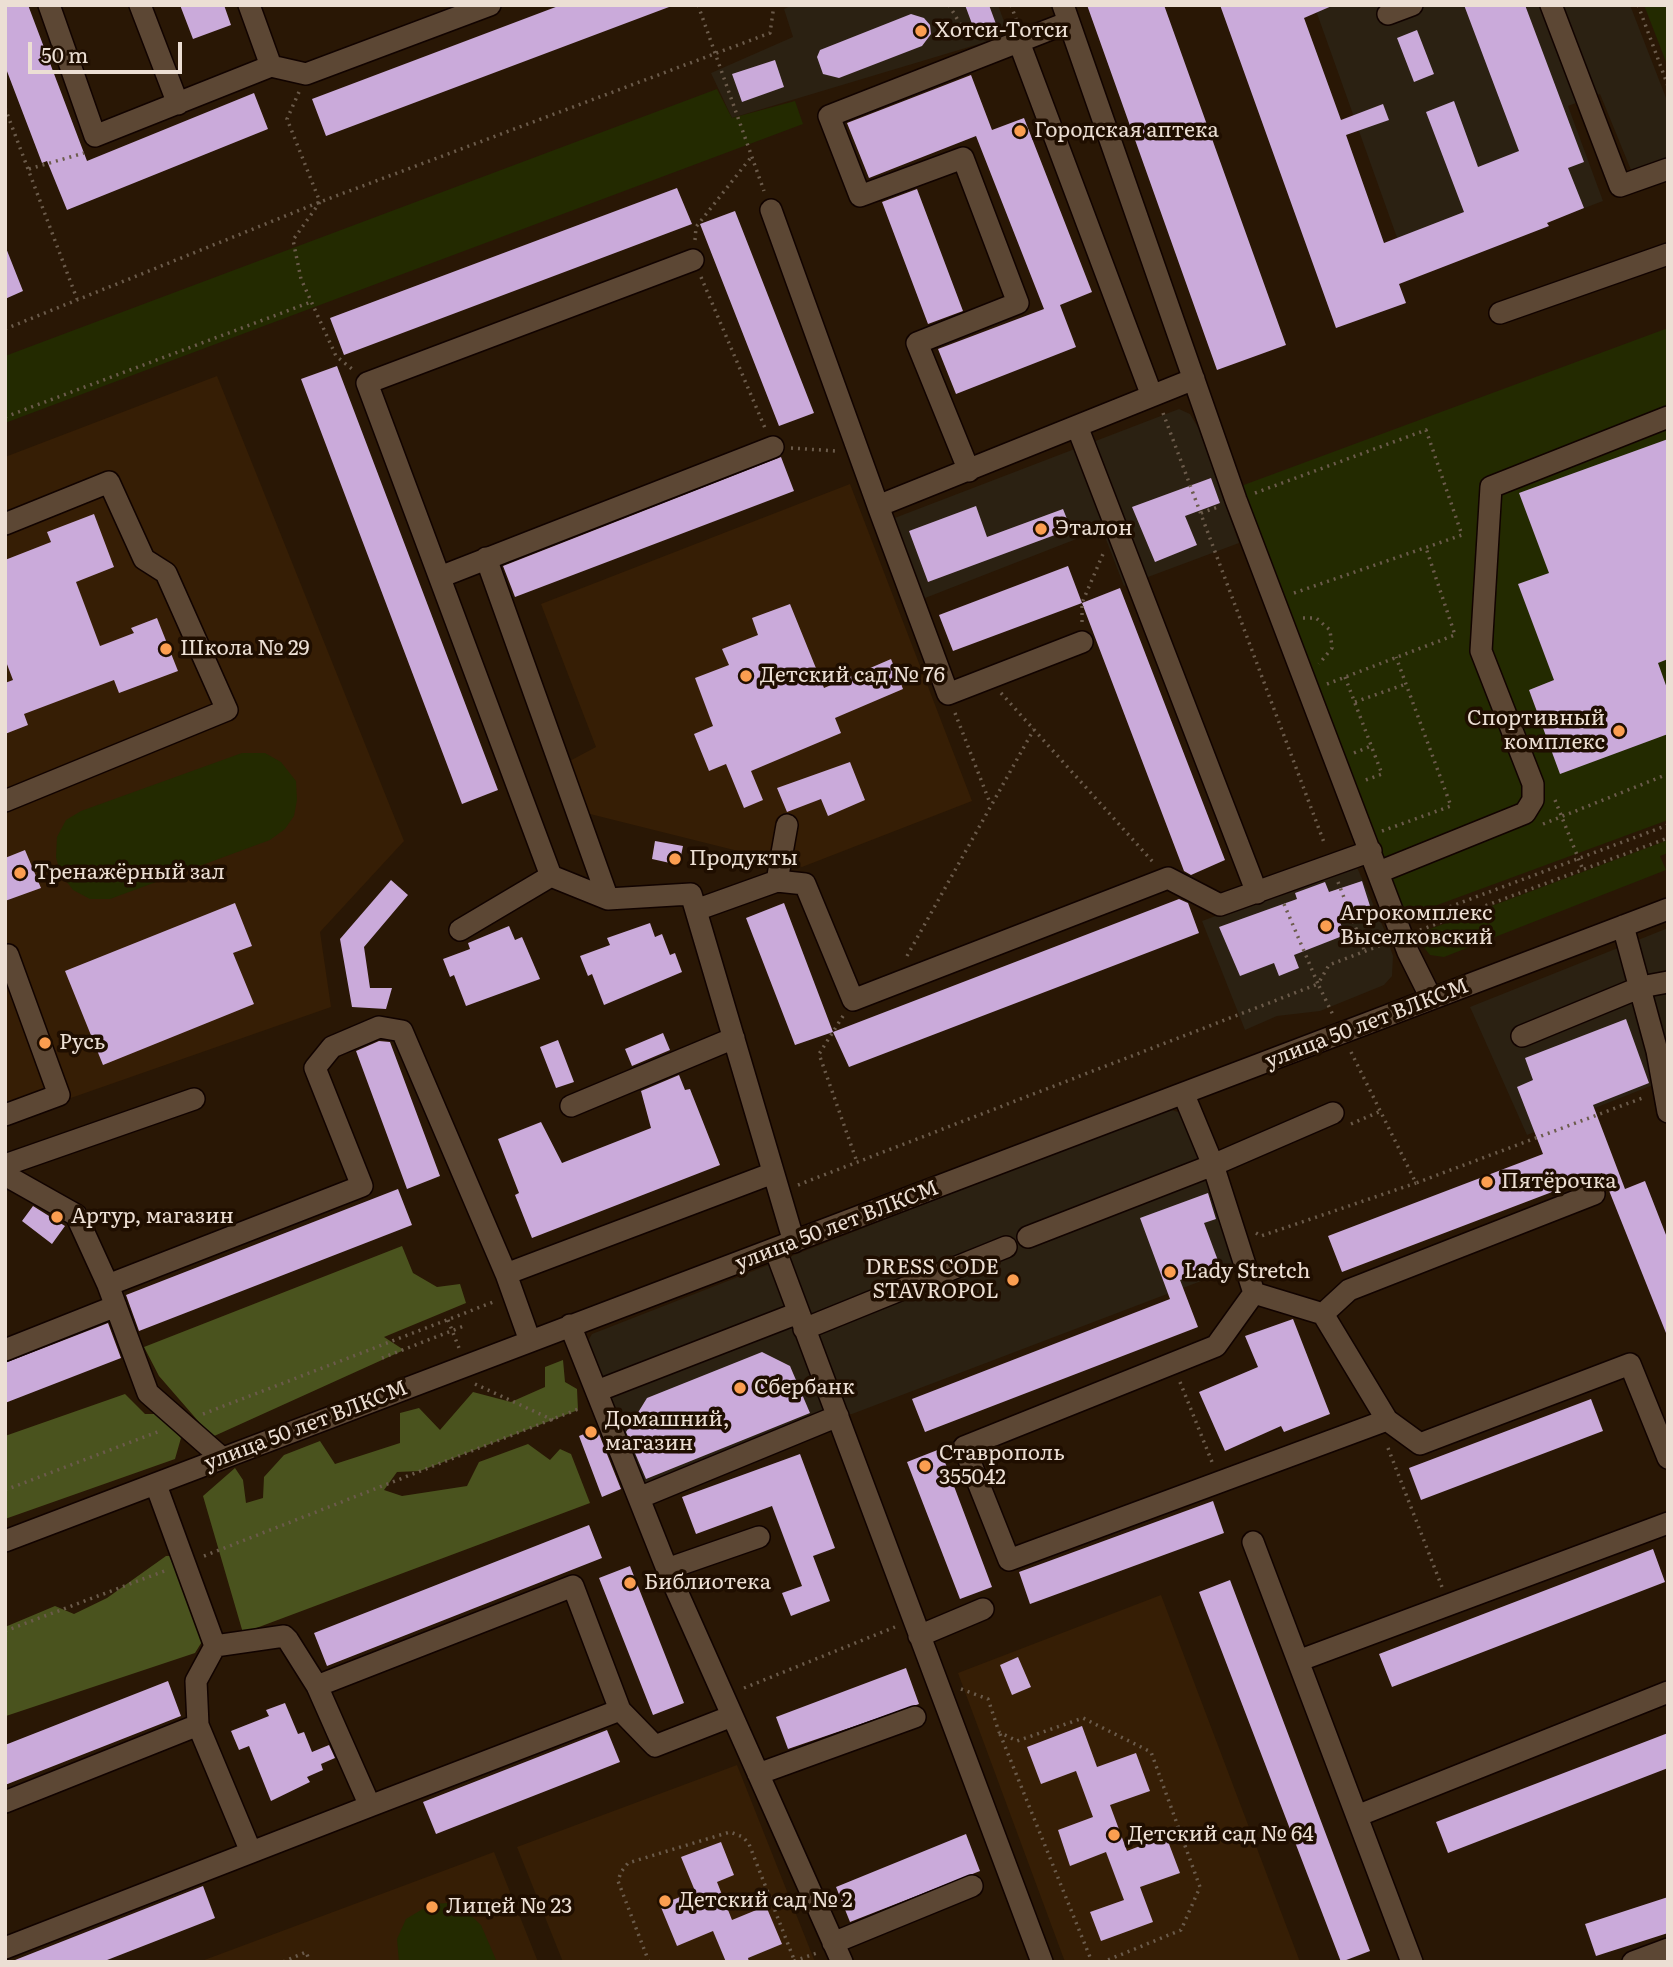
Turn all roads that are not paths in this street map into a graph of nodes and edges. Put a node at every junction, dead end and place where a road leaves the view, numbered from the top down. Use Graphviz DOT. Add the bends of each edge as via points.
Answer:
graph roads {
  1 [pos="49,5"];
  2 [pos="140,5"];
  3 [pos="249,5"];
  4 [pos="490,5"];
  5 [pos="1412,5"];
  6 [pos="1551,5"];
  7 [pos="1066,14"];
  8 [pos="1388,14"];
  9 [pos="1021,41"];
  10 [pos="271,66"];
  11 [pos="178,104"];
  12 [pos="1668,169"];
  13 [pos="771,210"];
  14 [pos="1668,254"];
  15 [pos="693,260"];
  16 [pos="1500,313"];
  17 [pos="1194,379"];
  18 [pos="1154,395"];
  19 [pos="1668,417"];
  20 [pos="1077,426"];
  21 [pos="773,447"];
  22 [pos="969,471"];
  23 [pos="878,506"];
  24 [pos="5,524"];
  25 [pos="486,558"];
  26 [pos="440,577"];
  27 [pos="1082,642"];
  28 [pos="5,802"];
  29 [pos="787,825"];
  30 [pos="1371,852"];
  31 [pos="1378,872"];
  32 [pos="551,876"];
  33 [pos="777,881"];
  34 [pos="1267,890"];
  35 [pos="608,899"];
  36 [pos="1668,909"];
  37 [pos="696,910"];
  38 [pos="1623,926"];
  39 [pos="460,930"];
  40 [pos="8,955"];
  41 [pos="1668,982"];
  42 [pos="1641,987"];
  43 [pos="1431,998"];
  44 [pos="1522,1036"];
  45 [pos="734,1038"];
  46 [pos="1184,1095"];
  47 [pos="194,1099"];
  48 [pos="571,1106"];
  49 [pos="1668,1112"];
  50 [pos="1333,1113"];
  51 [pos="5,1115"];
  52 [pos="5,1165"];
  53 [pos="1213,1165"];
  54 [pos="774,1173"];
  55 [pos="5,1175"];
  56 [pos="1594,1194"];
  57 [pos="1028,1237"];
  58 [pos="785,1245"];
  59 [pos="1006,1247"];
  60 [pos="506,1274"];
  61 [pos="108,1285"];
  62 [pos="1254,1293"];
  63 [pos="116,1306"];
  64 [pos="1323,1314"];
  65 [pos="801,1321"];
  66 [pos="570,1325"];
  67 [pos="530,1341"];
  68 [pos="5,1350"];
  69 [pos="599,1395"];
  70 [pos="838,1416"];
  71 [pos="1383,1421"];
  72 [pos="222,1458"];
  73 [pos="1668,1458"];
  74 [pos="156,1485"];
  75 [pos="641,1497"];
  76 [pos="1668,1523"];
  77 [pos="758,1536"];
  78 [pos="5,1541"];
  79 [pos="1253,1542"];
  80 [pos="667,1569"];
  81 [pos="983,1609"];
  82 [pos="916,1628"];
  83 [pos="215,1646"];
  84 [pos="1298,1661"];
  85 [pos="317,1686"];
  86 [pos="1668,1692"];
  87 [pos="727,1706"];
  88 [pos="620,1710"];
  89 [pos="915,1717"];
  90 [pos="198,1725"];
  91 [pos="758,1774"];
  92 [pos="5,1802"];
  93 [pos="370,1806"];
  94 [pos="1357,1816"];
  95 [pos="251,1852"];
  96 [pos="972,1886"];
  97 [pos="5,1948"];
  98 [pos="1668,1949"];
  99 [pos="838,1952"];
  100 [pos="1042,1962"];
  101 [pos="1412,1962"];
  102 [pos="1633,1962"];
  1 -- 11 [label="street" via="95,136"];
  2 -- 11 [label="street"];
  3 -- 10 [label="street"];
  4 -- 10 [label="street" via="306,74"];
  5 -- 8 [label="street"];
  6 -- 12 [label="street" via="1620,186"];
  7 -- 9 [label="street"];
  7 -- 17 [label="street"];
  9 -- 18 [label="street"];
  9 -- 22 [label="street" via="829,116 860,196 963,158 1018,303 917,343"];
  10 -- 11 [label="street"];
  13 -- 23 [label="street"];
  14 -- 16 [label="street"];
  15 -- 26 [label="street" via="367,383"];
  17 -- 18 [label="street"];
  17 -- 30 [label="street"];
  18 -- 20 [label="street"];
  19 -- 31 [label="street" via="1491,487 1481,651 1533,784 1533,800 1525,813"];
  20 -- 22 [label="street"];
  20 -- 34 [label="street"];
  21 -- 25 [label="street"];
  22 -- 23 [label="street"];
  23 -- 27 [label="street" via="948,695"];
  24 -- 28 [label="street" via="109,482 144,559 166,573 227,710"];
  25 -- 26 [label="street"];
  25 -- 35 [label="street"];
  26 -- 32 [label="street"];
  29 -- 33 [label="street"];
  30 -- 31 [label="street"];
  30 -- 34 [label="street"];
  31 -- 43 [label="street"];
  32 -- 35 [label="street"];
  32 -- 39 [label="street"];
  33 -- 34 [label="street" via="805,884 853,1000 1168,878 1220,905"];
  33 -- 37 [label="street"];
  35 -- 37 [label="street" via="691,894"];
  36 -- 38 [label="street, улица 50 лет ВЛКСМ"];
  37 -- 45 [label="street"];
  38 -- 42 [label="street"];
  38 -- 43 [label="street, улица 50 лет ВЛКСМ"];
  40 -- 51 [label="street" via="59,1095"];
  41 -- 42 [label="street"];
  42 -- 44 [label="street"];
  42 -- 49 [label="street"];
  43 -- 46 [label="street, улица 50 лет ВЛКСМ"];
  45 -- 48 [label="street"];
  45 -- 54 [label="street"];
  46 -- 53 [label="street"];
  46 -- 58 [label="street, улица 50 лет ВЛКСМ"];
  47 -- 52 [label="street"];
  50 -- 53 [label="street"];
  53 -- 57 [label="street"];
  53 -- 62 [label="street"];
  54 -- 58 [label="street"];
  54 -- 60 [label="street"];
  55 -- 61 [label="street" via="76,1215"];
  56 -- 64 [label="street" via="1349,1290"];
  58 -- 65 [label="street"];
  58 -- 66 [label="street, улица 50 лет ВЛКСМ"];
  59 -- 65 [label="street"];
  60 -- 61 [label="street" via="402,1031 379,1027 332,1046 316,1069 362,1186"];
  60 -- 67 [label="street"];
  61 -- 63 [label="street"];
  62 -- 64 [label="street"];
  62 -- 71 [label="street" via="1216,1346 964,1447 1009,1560"];
  63 -- 68 [label="street"];
  63 -- 72 [label="street" via="148,1393"];
  64 -- 71 [label="street"];
  65 -- 69 [label="street"];
  65 -- 70 [label="street"];
  66 -- 67 [label="street, улица 50 лет ВЛКСМ"];
  66 -- 69 [label="street"];
  67 -- 72 [label="street, улица 50 лет ВЛКСМ"];
  69 -- 75 [label="street"];
  70 -- 75 [label="street"];
  70 -- 82 [label="street"];
  71 -- 73 [label="street" via="1420,1444 1630,1364"];
  72 -- 74 [label="street, улица 50 лет ВЛКСМ"];
  74 -- 78 [label="street, улица 50 лет ВЛКСМ"];
  74 -- 83 [label="street"];
  75 -- 80 [label="street"];
  76 -- 84 [label="street"];
  77 -- 80 [label="street"];
  79 -- 84 [label="street"];
  80 -- 87 [label="street"];
  81 -- 82 [label="street"];
  82 -- 100 [label="street"];
  83 -- 85 [label="street" via="284,1636"];
  83 -- 90 [label="street" via="196,1681"];
  84 -- 94 [label="street"];
  85 -- 88 [label="street" via="573,1586"];
  85 -- 93 [label="street"];
  86 -- 94 [label="street"];
  87 -- 88 [label="street" via="655,1746"];
  87 -- 91 [label="street"];
  88 -- 93 [label="street"];
  89 -- 91 [label="street"];
  90 -- 92 [label="street"];
  90 -- 95 [label="street"];
  91 -- 99 [label="street"];
  93 -- 95 [label="street"];
  94 -- 101 [label="street"];
  95 -- 97 [label="street"];
  96 -- 99 [label="street"];
  98 -- 102 [label="street"];
}
